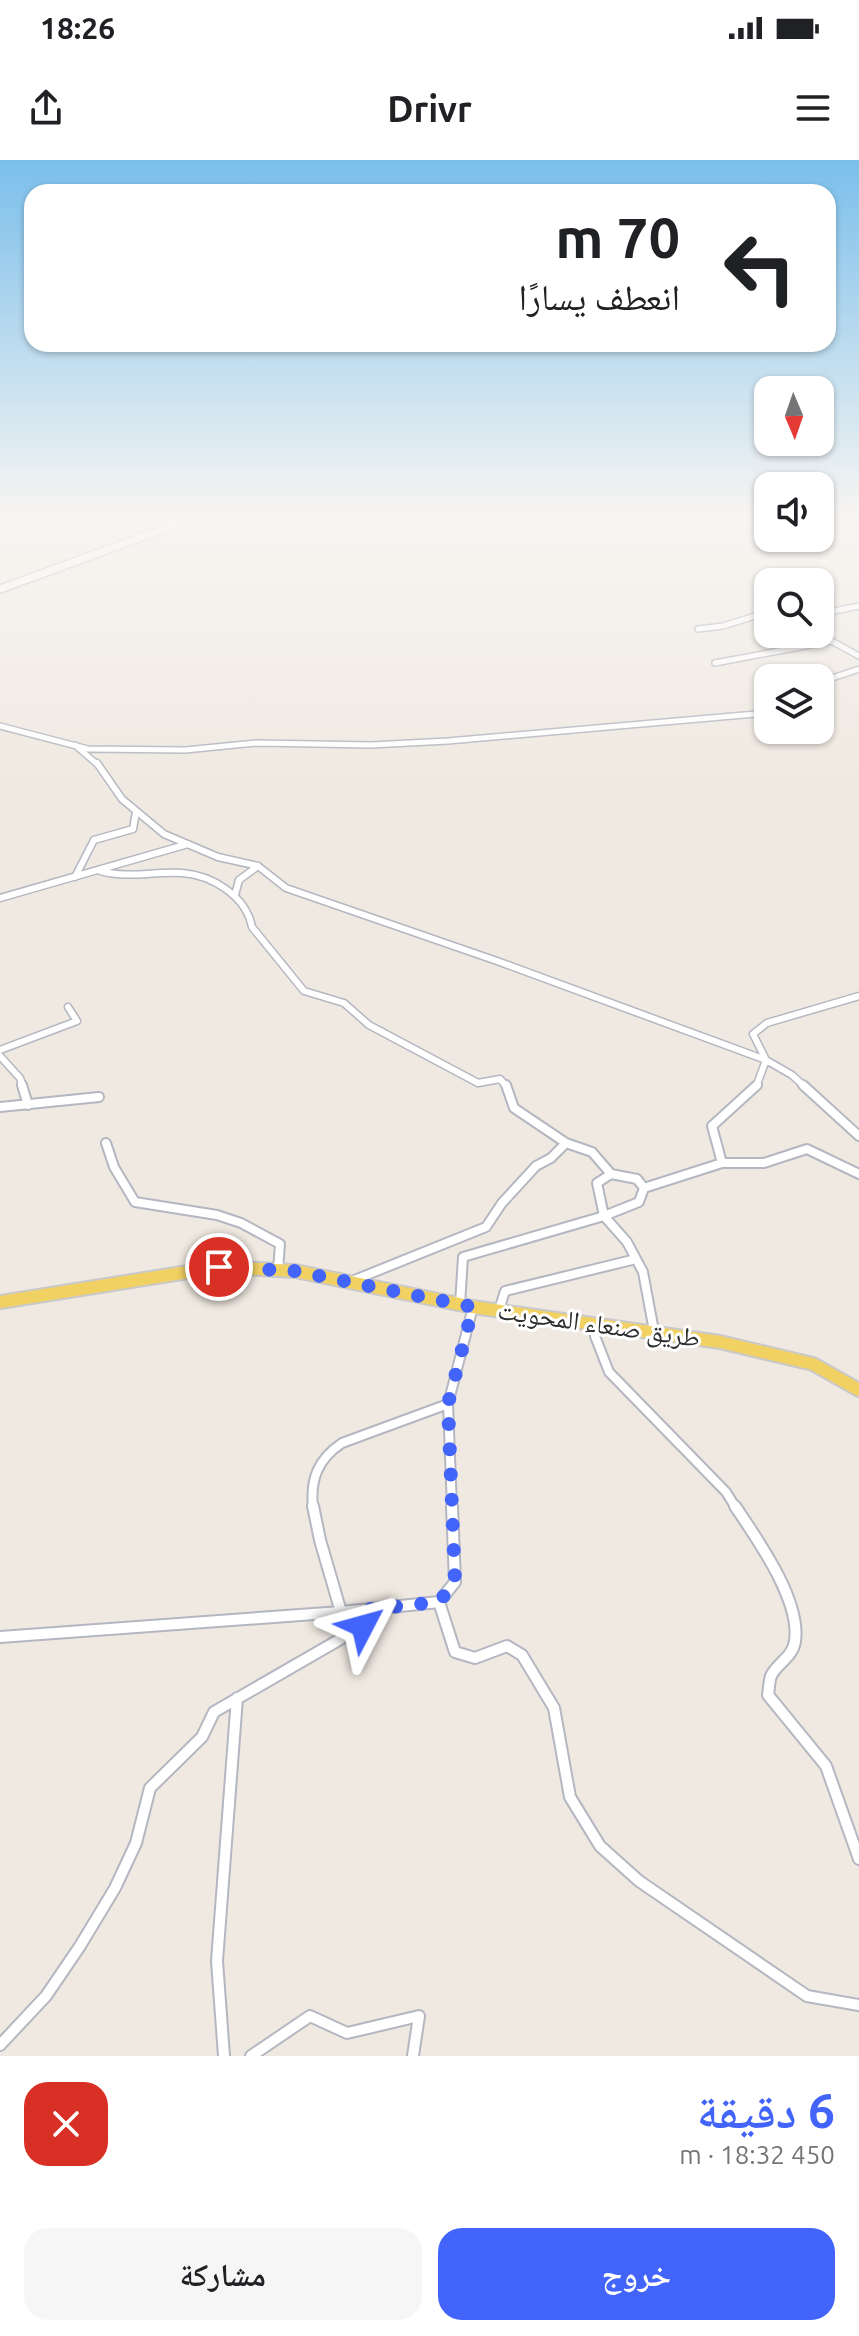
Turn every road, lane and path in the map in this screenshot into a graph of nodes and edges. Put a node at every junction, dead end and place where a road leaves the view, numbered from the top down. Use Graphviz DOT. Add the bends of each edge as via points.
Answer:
graph roads {
  1 [pos="857,606"];
  2 [pos="834,611"];
  3 [pos="754,616"];
  4 [pos="698,629"];
  5 [pos="834,642"];
  6 [pos="795,648"];
  7 [pos="859,656"];
  8 [pos="715,663"];
  9 [pos="859,669"];
  10 [pos="834,677"];
  11 [pos="754,714"];
  12 [pos="0,726"];
  13 [pos="75,745"];
  14 [pos="136,812"];
  15 [pos="188,844"];
  16 [pos="258,866"];
  17 [pos="100,871"];
  18 [pos="75,877"];
  19 [pos="235,895"];
  20 [pos="0,898"];
  21 [pos="859,996"];
  22 [pos="68,1007"];
  23 [pos="0,1050"];
  24 [pos="0,1056"];
  25 [pos="766,1060"];
  26 [pos="99,1097"];
  27 [pos="28,1105"];
  28 [pos="0,1107"];
  29 [pos="859,1136"];
  30 [pos="106,1143"];
  31 [pos="566,1143"];
  32 [pos="722,1163"];
  33 [pos="611,1174"];
  34 [pos="859,1174"];
  35 [pos="644,1188"];
  36 [pos="604,1216"];
  37 [pos="636,1259"];
  38 [pos="278,1270"];
  39 [pos="351,1281"];
  40 [pos="0,1302"];
  41 [pos="467,1306"];
  42 [pos="499,1310"];
  43 [pos="598,1323"];
  44 [pos="654,1331"];
  45 [pos="859,1390"];
  46 [pos="448,1404"];
  47 [pos="439,1602"];
  48 [pos="362,1610"];
  49 [pos="341,1612"];
  50 [pos="0,1637"];
  51 [pos="237,1698"];
  52 [pos="859,1859"];
  53 [pos="859,2005"];
  54 [pos="0,2045"];
  55 [pos="224,2056"];
  56 [pos="251,2056"];
  57 [pos="413,2056"];
  1 -- 2 [label="street"];
  3 -- 4 [label="street"];
  5 -- 7 [label="street"];
  6 -- 8 [label="street"];
  9 -- 10 [label="street"];
  11 -- 13 [label="street" via="371,745 257,743 133,751"];
  12 -- 13 [label="street"];
  13 -- 14 [label="street" via="96,762"];
  14 -- 15 [label="street" via="164,834"];
  14 -- 18 [label="street" via="133,829 94,840"];
  15 -- 16 [label="street"];
  15 -- 17 [label="street"];
  16 -- 19 [label="street" via="239,880"];
  16 -- 25 [label="street" via="286,888"];
  17 -- 18 [label="street"];
  17 -- 19 [label="street" via="127,877 195,875"];
  18 -- 20 [label="street"];
  19 -- 31 [label="street" via="251,916 252,927 304,991 344,1003 369,1025 478,1083 500,1079 514,1108"];
  21 -- 25 [label="street" via="767,1023 753,1034"];
  22 -- 23 [label="street" via="77,1021"];
  24 -- 27 [label="street" via="20,1078"];
  25 -- 29 [label="street" via="792,1075"];
  25 -- 32 [label="street" via="756,1087 712,1126"];
  26 -- 27 [label="street"];
  27 -- 28 [label="street"];
  30 -- 38 [label="street" via="135,1202 241,1223 280,1244"];
  31 -- 33 [label="street" via="585,1145"];
  31 -- 39 [label="street" via="536,1166 486,1227"];
  32 -- 34 [label="street" via="764,1163 807,1149"];
  32 -- 35 [label="street"];
  33 -- 35 [label="street" via="637,1179"];
  33 -- 36 [label="street" via="597,1183"];
  35 -- 36 [label="street" via="639,1202"];
  36 -- 37 [label="street"];
  36 -- 41 [label="street" via="463,1257"];
  37 -- 42 [label="street" via="505,1291"];
  37 -- 44 [label="street"];
  38 -- 39 [label="main road, طريق صنعاء المحويت"];
  38 -- 40 [label="main road, طريق صنعاء المحويت" via="219,1267"];
  39 -- 41 [label="main road, طريق صنعاء المحويت"];
  41 -- 42 [label="main road, طريق صنعاء المحويت"];
  41 -- 46 [label="street"];
  42 -- 43 [label="main road, طريق صنعاء المحويت"];
  43 -- 44 [label="main road, طريق صنعاء المحويت"];
  43 -- 52 [label="street" via="595,1336 609,1372 726,1492 772,1561 795,1621 795,1643 771,1676 768,1695 826,1766"];
  44 -- 45 [label="main road, طريق صنعاء المحويت" via="813,1364"];
  46 -- 47 [label="street" via="455,1582"];
  46 -- 49 [label="street" via="342,1443 326,1453 316,1470 315,1517"];
  47 -- 48 [label="street"];
  47 -- 53 [label="street" via="455,1652 475,1658 507,1646 522,1655 554,1708 570,1797 600,1846 639,1881 807,1996"];
  48 -- 49 [label="street"];
  48 -- 51 [label="street" via="363,1626"];
  49 -- 50 [label="street"];
  51 -- 54 [label="street" via="214,1712 202,1737 150,1788 136,1843 115,1888 46,1996"];
  51 -- 55 [label="street" via="217,1961"];
  56 -- 57 [label="street" via="310,2016 347,2033 419,2016"];
}
